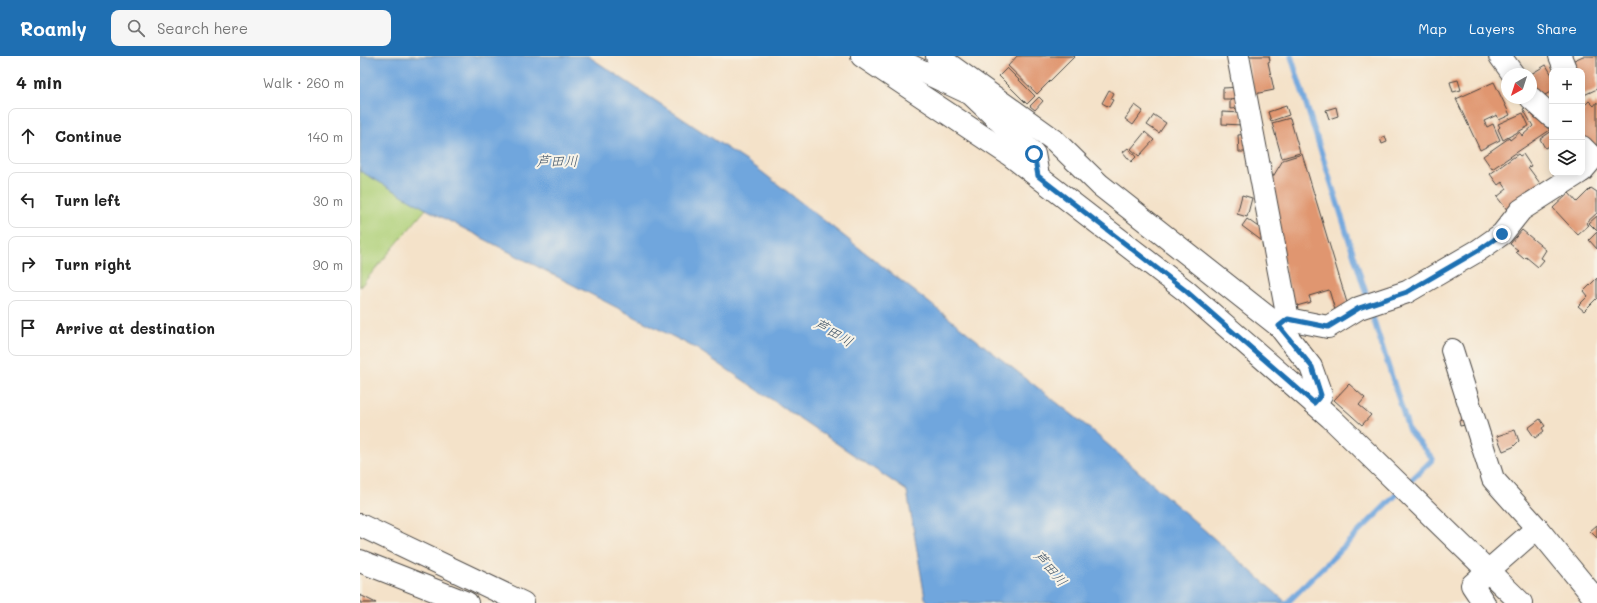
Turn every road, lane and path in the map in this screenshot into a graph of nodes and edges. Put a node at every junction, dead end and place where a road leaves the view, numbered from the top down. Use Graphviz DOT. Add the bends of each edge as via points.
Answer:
graph roads {
  1 [pos="890,56"];
  2 [pos="937,56"];
  3 [pos="1238,56"];
  4 [pos="1500,56"];
  5 [pos="1560,56"];
  6 [pos="869,58"];
  7 [pos="1509,68"];
  8 [pos="1565,68"];
  9 [pos="974,89"];
  10 [pos="1537,103"];
  11 [pos="1549,114"];
  12 [pos="1586,161"];
  13 [pos="1038,176"];
  14 [pos="1284,323"];
  15 [pos="1452,350"];
  16 [pos="1314,403"];
  17 [pos="360,525"];
  18 [pos="1537,528"];
  19 [pos="406,546"];
  20 [pos="360,547"];
  21 [pos="360,561"];
  22 [pos="1489,572"];
  23 [pos="1597,602"];
  24 [pos="467,603"];
  25 [pos="523,603"];
  26 [pos="1484,603"];
  27 [pos="1521,603"];
  1 -- 9 [label="street"];
  2 -- 9 [label="street"];
  3 -- 14 [label="street"];
  4 -- 7 [label="street"];
  5 -- 8 [label="street"];
  6 -- 13 [label="street"];
  9 -- 13 [label="street" via="1034,154"];
  9 -- 14 [label="street" via="1054,140 1100,185"];
  10 -- 11 [label="street"];
  12 -- 14 [label="street" via="1521,210 1502,234 1407,292 1359,308 1328,327"];
  13 -- 16 [label="street" via="1186,291"];
  14 -- 16 [label="street" via="1312,367 1321,395"];
  15 -- 18 [label="street" via="1493,479"];
  16 -- 22 [label="street"];
  17 -- 19 [label="street"];
  18 -- 22 [label="street"];
  18 -- 23 [label="street"];
  19 -- 20 [label="street" via="390,555"];
  19 -- 25 [label="street"];
  21 -- 24 [label="street"];
  22 -- 26 [label="street" via="1472,586"];
  22 -- 27 [label="street"];
}
